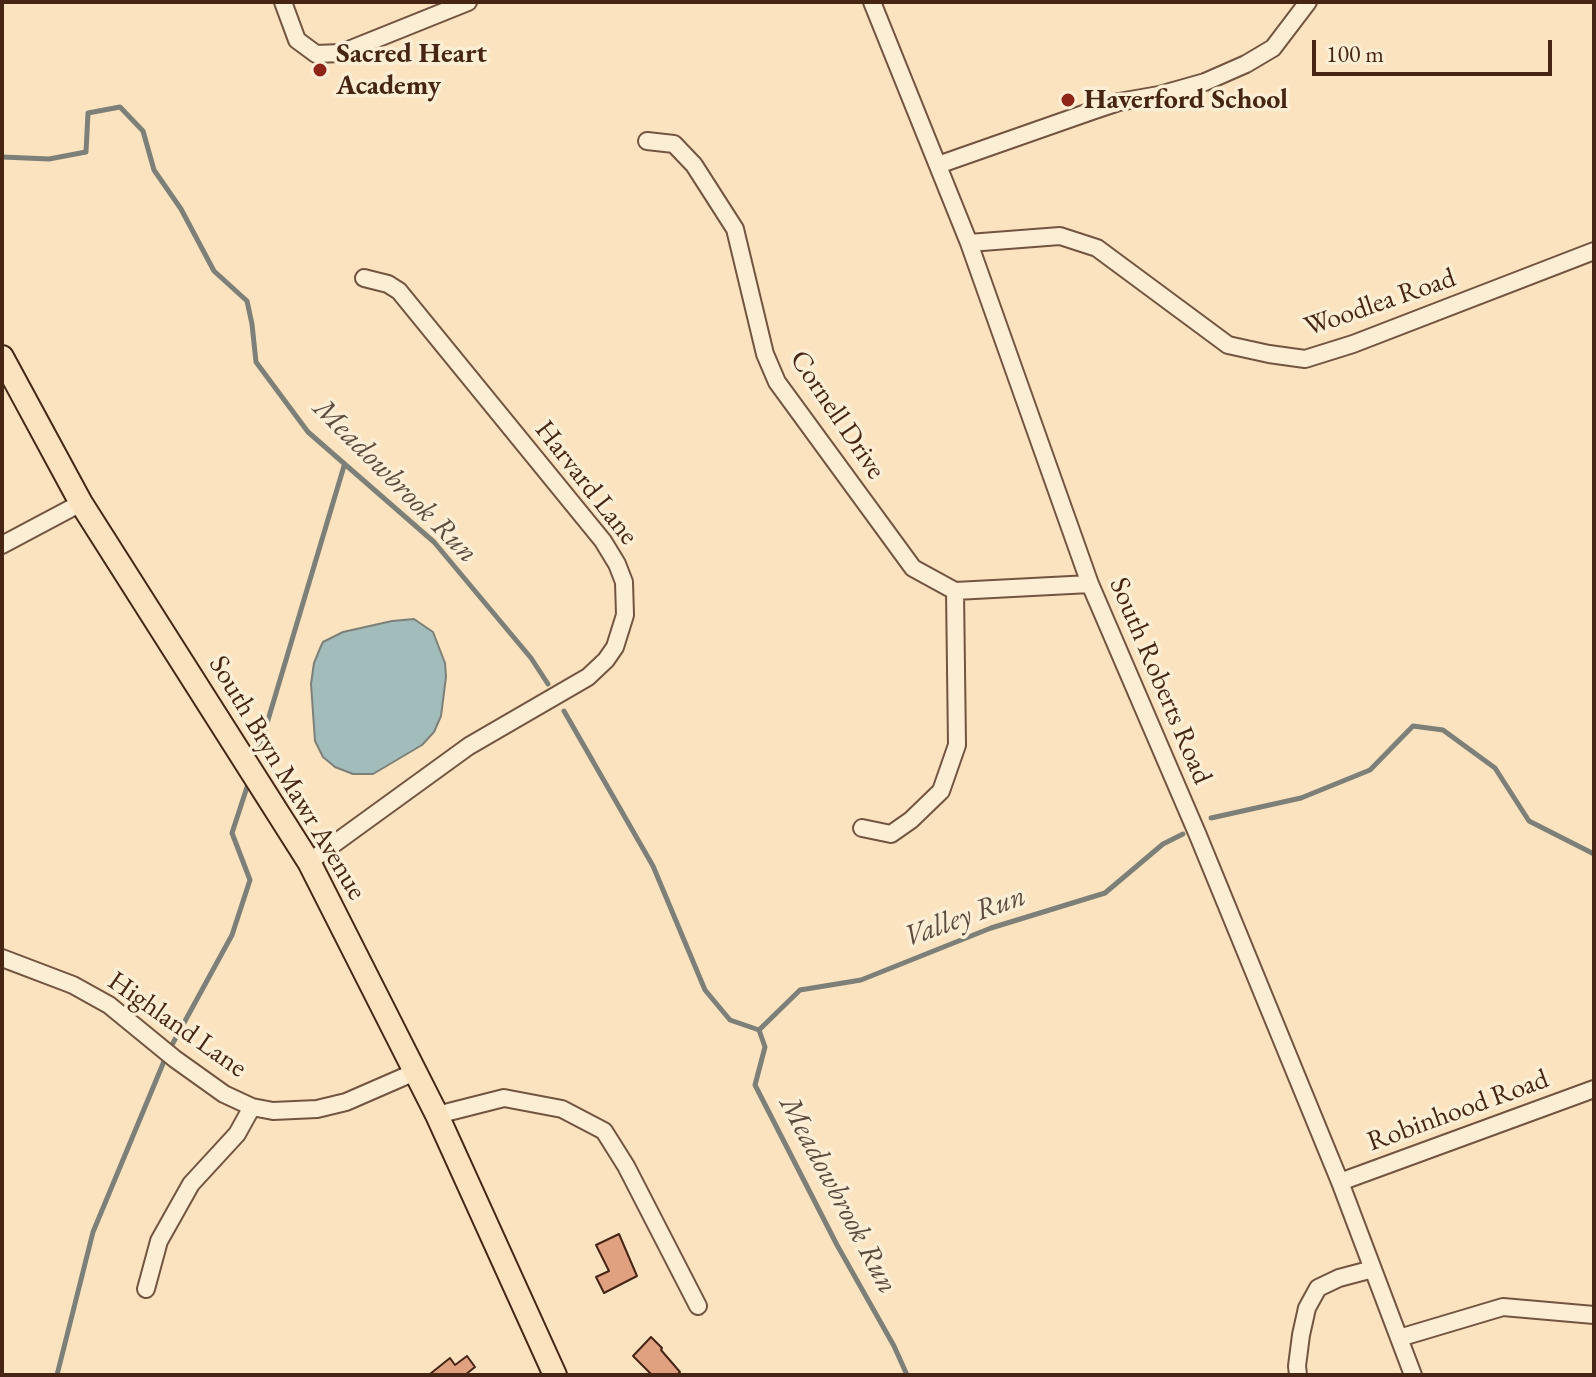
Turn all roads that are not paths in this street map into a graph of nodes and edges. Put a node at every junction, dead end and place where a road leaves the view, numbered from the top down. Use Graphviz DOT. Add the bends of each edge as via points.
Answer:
graph roads {
  1 [pos="283,2"];
  2 [pos="468,2"];
  3 [pos="872,2"];
  4 [pos="1308,2"];
  5 [pos="647,141"];
  6 [pos="938,165"];
  7 [pos="969,243"];
  8 [pos="1594,251"];
  9 [pos="364,278"];
  10 [pos="2,357"];
  11 [pos="81,503"];
  12 [pos="2,545"];
  13 [pos="1090,584"];
  14 [pos="955,591"];
  15 [pos="862,828"];
  16 [pos="309,862"];
  17 [pos="2,958"];
  18 [pos="415,1072"];
  19 [pos="1594,1089"];
  20 [pos="252,1107"];
  21 [pos="437,1115"];
  22 [pos="1340,1182"];
  23 [pos="1373,1269"];
  24 [pos="146,1289"];
  25 [pos="698,1306"];
  26 [pos="1594,1315"];
  27 [pos="1399,1338"];
  28 [pos="555,1375"];
  29 [pos="1298,1375"];
  30 [pos="1413,1375"];
  1 -- 2 [label="street" via="297,40 316,54 341,53"];
  3 -- 6 [label="street, South Roberts Road"];
  4 -- 6 [label="street" via="1273,48 1246,64 1205,82 1119,102"];
  5 -- 14 [label="street, Cornell Drive" via="674,144 694,165 735,229 765,354 777,382 913,568"];
  6 -- 7 [label="street, South Roberts Road"];
  7 -- 8 [label="street, Woodlea Road" via="1060,236 1097,248 1228,345 1305,359"];
  7 -- 13 [label="street, South Roberts Road"];
  9 -- 16 [label="street, Harvard Lane" via="399,291 603,541 624,582 625,615 615,647 588,677 469,746"];
  10 -- 11 [label="main road, South Bryn Mawr Avenue"];
  11 -- 12 [label="street"];
  11 -- 16 [label="main road, South Bryn Mawr Avenue"];
  13 -- 14 [label="street"];
  13 -- 22 [label="street, South Roberts Road"];
  14 -- 15 [label="street" via="957,745 941,791 891,834"];
  16 -- 18 [label="main road, South Bryn Mawr Avenue"];
  17 -- 20 [label="street, Highland Lane" via="109,1005 224,1094"];
  18 -- 20 [label="street, Highland Lane" via="317,1109"];
  18 -- 21 [label="main road, South Bryn Mawr Avenue"];
  19 -- 22 [label="street, Robinhood Road"];
  20 -- 24 [label="street" via="237,1134 191,1184 159,1241"];
  21 -- 25 [label="street" via="504,1098 562,1109 604,1131"];
  21 -- 28 [label="main road, South Bryn Mawr Avenue"];
  22 -- 23 [label="street, South Roberts Road"];
  23 -- 27 [label="street, South Roberts Road"];
  23 -- 29 [label="street" via="1318,1288 1307,1308"];
  26 -- 27 [label="street" via="1503,1307"];
  27 -- 30 [label="street, South Roberts Road"];
}
